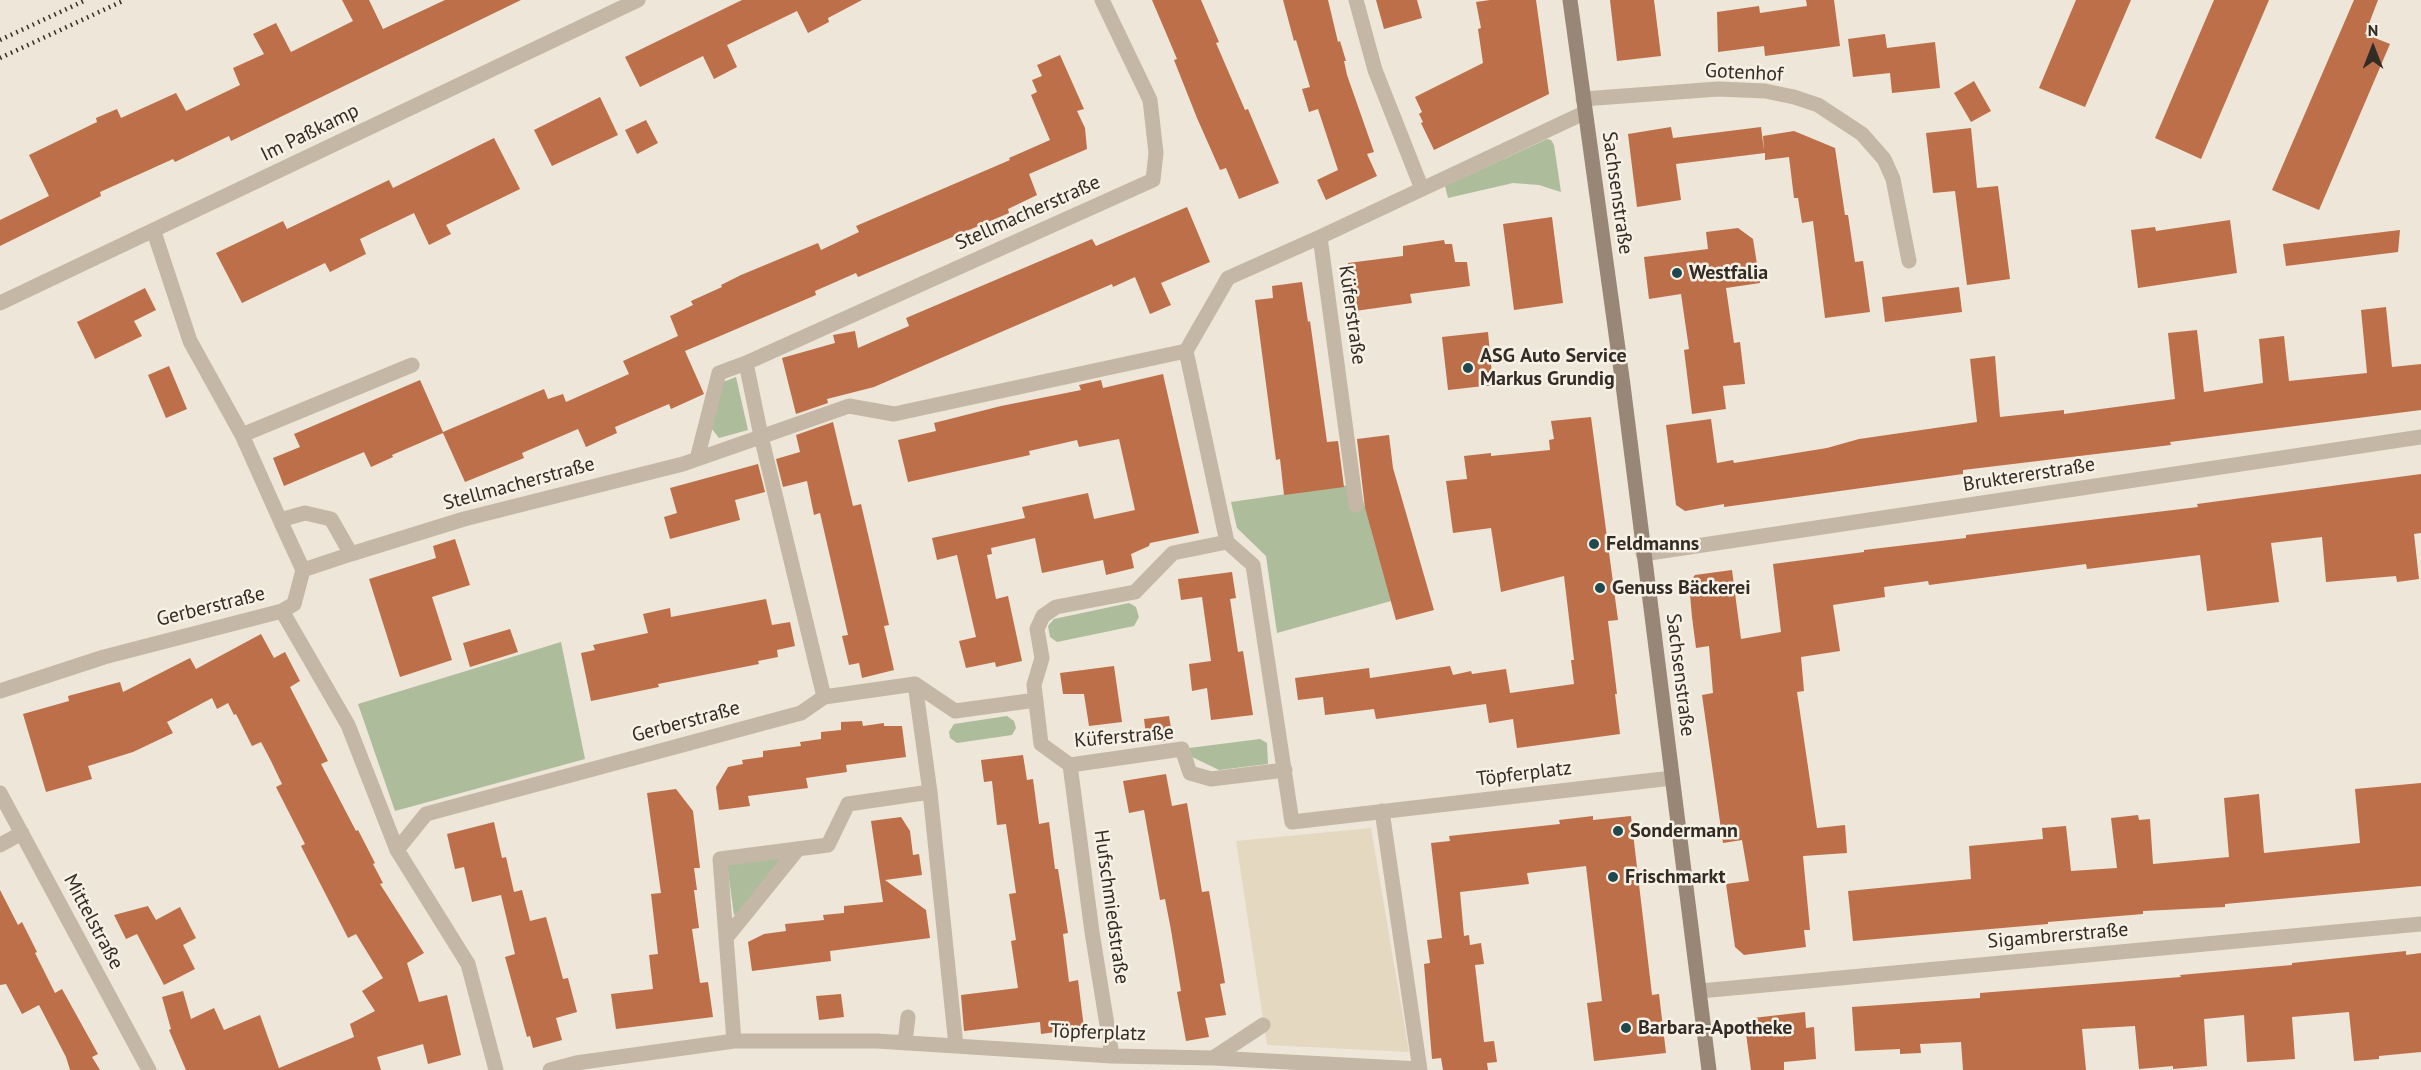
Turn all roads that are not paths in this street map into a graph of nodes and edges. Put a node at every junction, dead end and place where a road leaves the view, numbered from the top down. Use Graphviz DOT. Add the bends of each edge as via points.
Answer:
graph roads {
  1 [pos="638,0"];
  2 [pos="1102,0"];
  3 [pos="1356,0"];
  4 [pos="1570,0"];
  5 [pos="1584,106"];
  6 [pos="1422,189"];
  7 [pos="154,232"];
  8 [pos="1320,237"];
  9 [pos="1909,261"];
  10 [pos="0,303"];
  11 [pos="1186,351"];
  12 [pos="746,363"];
  13 [pos="412,365"];
  14 [pos="242,435"];
  15 [pos="761,436"];
  16 [pos="2421,437"];
  17 [pos="697,459"];
  18 [pos="1356,505"];
  19 [pos="280,520"];
  20 [pos="1227,542"];
  21 [pos="351,554"];
  22 [pos="1643,554"];
  23 [pos="303,570"];
  24 [pos="282,611"];
  25 [pos="915,684"];
  26 [pos="0,691"];
  27 [pos="824,697"];
  28 [pos="1035,700"];
  29 [pos="1070,765"];
  30 [pos="1285,770"];
  31 [pos="1672,778"];
  32 [pos="930,792"];
  33 [pos="0,793"];
  34 [pos="1382,811"];
  35 [pos="22,833"];
  36 [pos="0,845"];
  37 [pos="798,849"];
  38 [pos="398,850"];
  39 [pos="2421,924"];
  40 [pos="726,938"];
  41 [pos="1700,991"];
  42 [pos="908,1017"];
  43 [pos="1263,1025"];
  44 [pos="734,1041"];
  45 [pos="905,1043"];
  46 [pos="956,1046"];
  47 [pos="1112,1056"];
  48 [pos="1214,1058"];
  49 [pos="149,1070"];
  50 [pos="496,1070"];
  51 [pos="550,1070"];
  52 [pos="1420,1070"];
  53 [pos="1708,1070"];
  1 -- 7 [label="street, Im Paßkamp"];
  2 -- 12 [label="street, Stellmacherstraße" via="1150,100 1156,153 1153,180"];
  3 -- 6 [label="street" via="1375,70"];
  4 -- 5 [label="street, Sachsenstraße"];
  5 -- 6 [label="street"];
  5 -- 9 [label="street, Gotenhof" via="1718,88 1765,91 1818,105 1862,134 1884,159 1893,179"];
  5 -- 22 [label="street, Sachsenstraße"];
  6 -- 8 [label="street"];
  7 -- 10 [label="street, Im Paßkamp"];
  7 -- 14 [label="street" via="190,341"];
  8 -- 11 [label="street" via="1228,278"];
  8 -- 18 [label="street, Küferstraße"];
  11 -- 15 [label="street" via="894,414 849,406"];
  11 -- 20 [label="street"];
  12 -- 15 [label="street"];
  12 -- 17 [label="street, Stellmacherstraße" via="719,373"];
  13 -- 14 [label="street"];
  14 -- 19 [label="street"];
  15 -- 17 [label="street, Stellmacherstraße"];
  15 -- 27 [label="street"];
  16 -- 22 [label="street, Bruktererstraße"];
  17 -- 21 [label="street, Stellmacherstraße" via="464,519"];
  19 -- 21 [label="street" via="305,513 331,519"];
  19 -- 23 [label="street"];
  20 -- 28 [label="street, Küferstraße" via="1173,553 1135,591 1056,607 1043,616 1037,629 1042,658 1034,685"];
  20 -- 30 [label="street" via="1253,565"];
  21 -- 23 [label="street, Stellmacherstraße"];
  22 -- 31 [label="street, Sachsenstraße"];
  23 -- 24 [label="street" via="294,604"];
  24 -- 26 [label="street, Gerberstraße" via="104,657"];
  24 -- 38 [label="street, Gerberstraße" via="348,725"];
  25 -- 27 [label="street, Gerberstraße"];
  25 -- 28 [label="street" via="955,711"];
  25 -- 32 [label="street"];
  27 -- 38 [label="street, Gerberstraße" via="801,713 426,814"];
  28 -- 29 [label="street, Küferstraße" via="1041,744"];
  29 -- 30 [label="street, Küferstraße" via="1182,749 1190,772 1211,779"];
  29 -- 47 [label="street, Hufschmiedstraße"];
  30 -- 34 [label="street, Töpferplatz" via="1292,822 1329,825"];
  31 -- 34 [label="street, Töpferplatz"];
  31 -- 41 [label="street, Sachsenstraße"];
  32 -- 37 [label="street" via="848,804 828,845"];
  32 -- 46 [label="street"];
  33 -- 35 [label="street, Mittelstraße"];
  34 -- 52 [label="street, Töpferplatz" via="1385,870"];
  35 -- 36 [label="street"];
  35 -- 49 [label="street, Mittelstraße"];
  37 -- 40 [label="street"];
  37 -- 40 [label="street" via="720,859"];
  38 -- 50 [label="street, Gerberstraße" via="468,964"];
  39 -- 41 [label="street, Sigambrerstraße"];
  40 -- 44 [label="street"];
  41 -- 53 [label="street, Sachsenstraße"];
  42 -- 45 [label="street"];
  43 -- 48 [label="street"];
  44 -- 45 [label="street"];
  44 -- 51 [label="street"];
  45 -- 46 [label="street"];
  46 -- 47 [label="street, Töpferplatz"];
  47 -- 48 [label="street, Töpferplatz"];
  48 -- 52 [label="street, Töpferplatz"];
}
